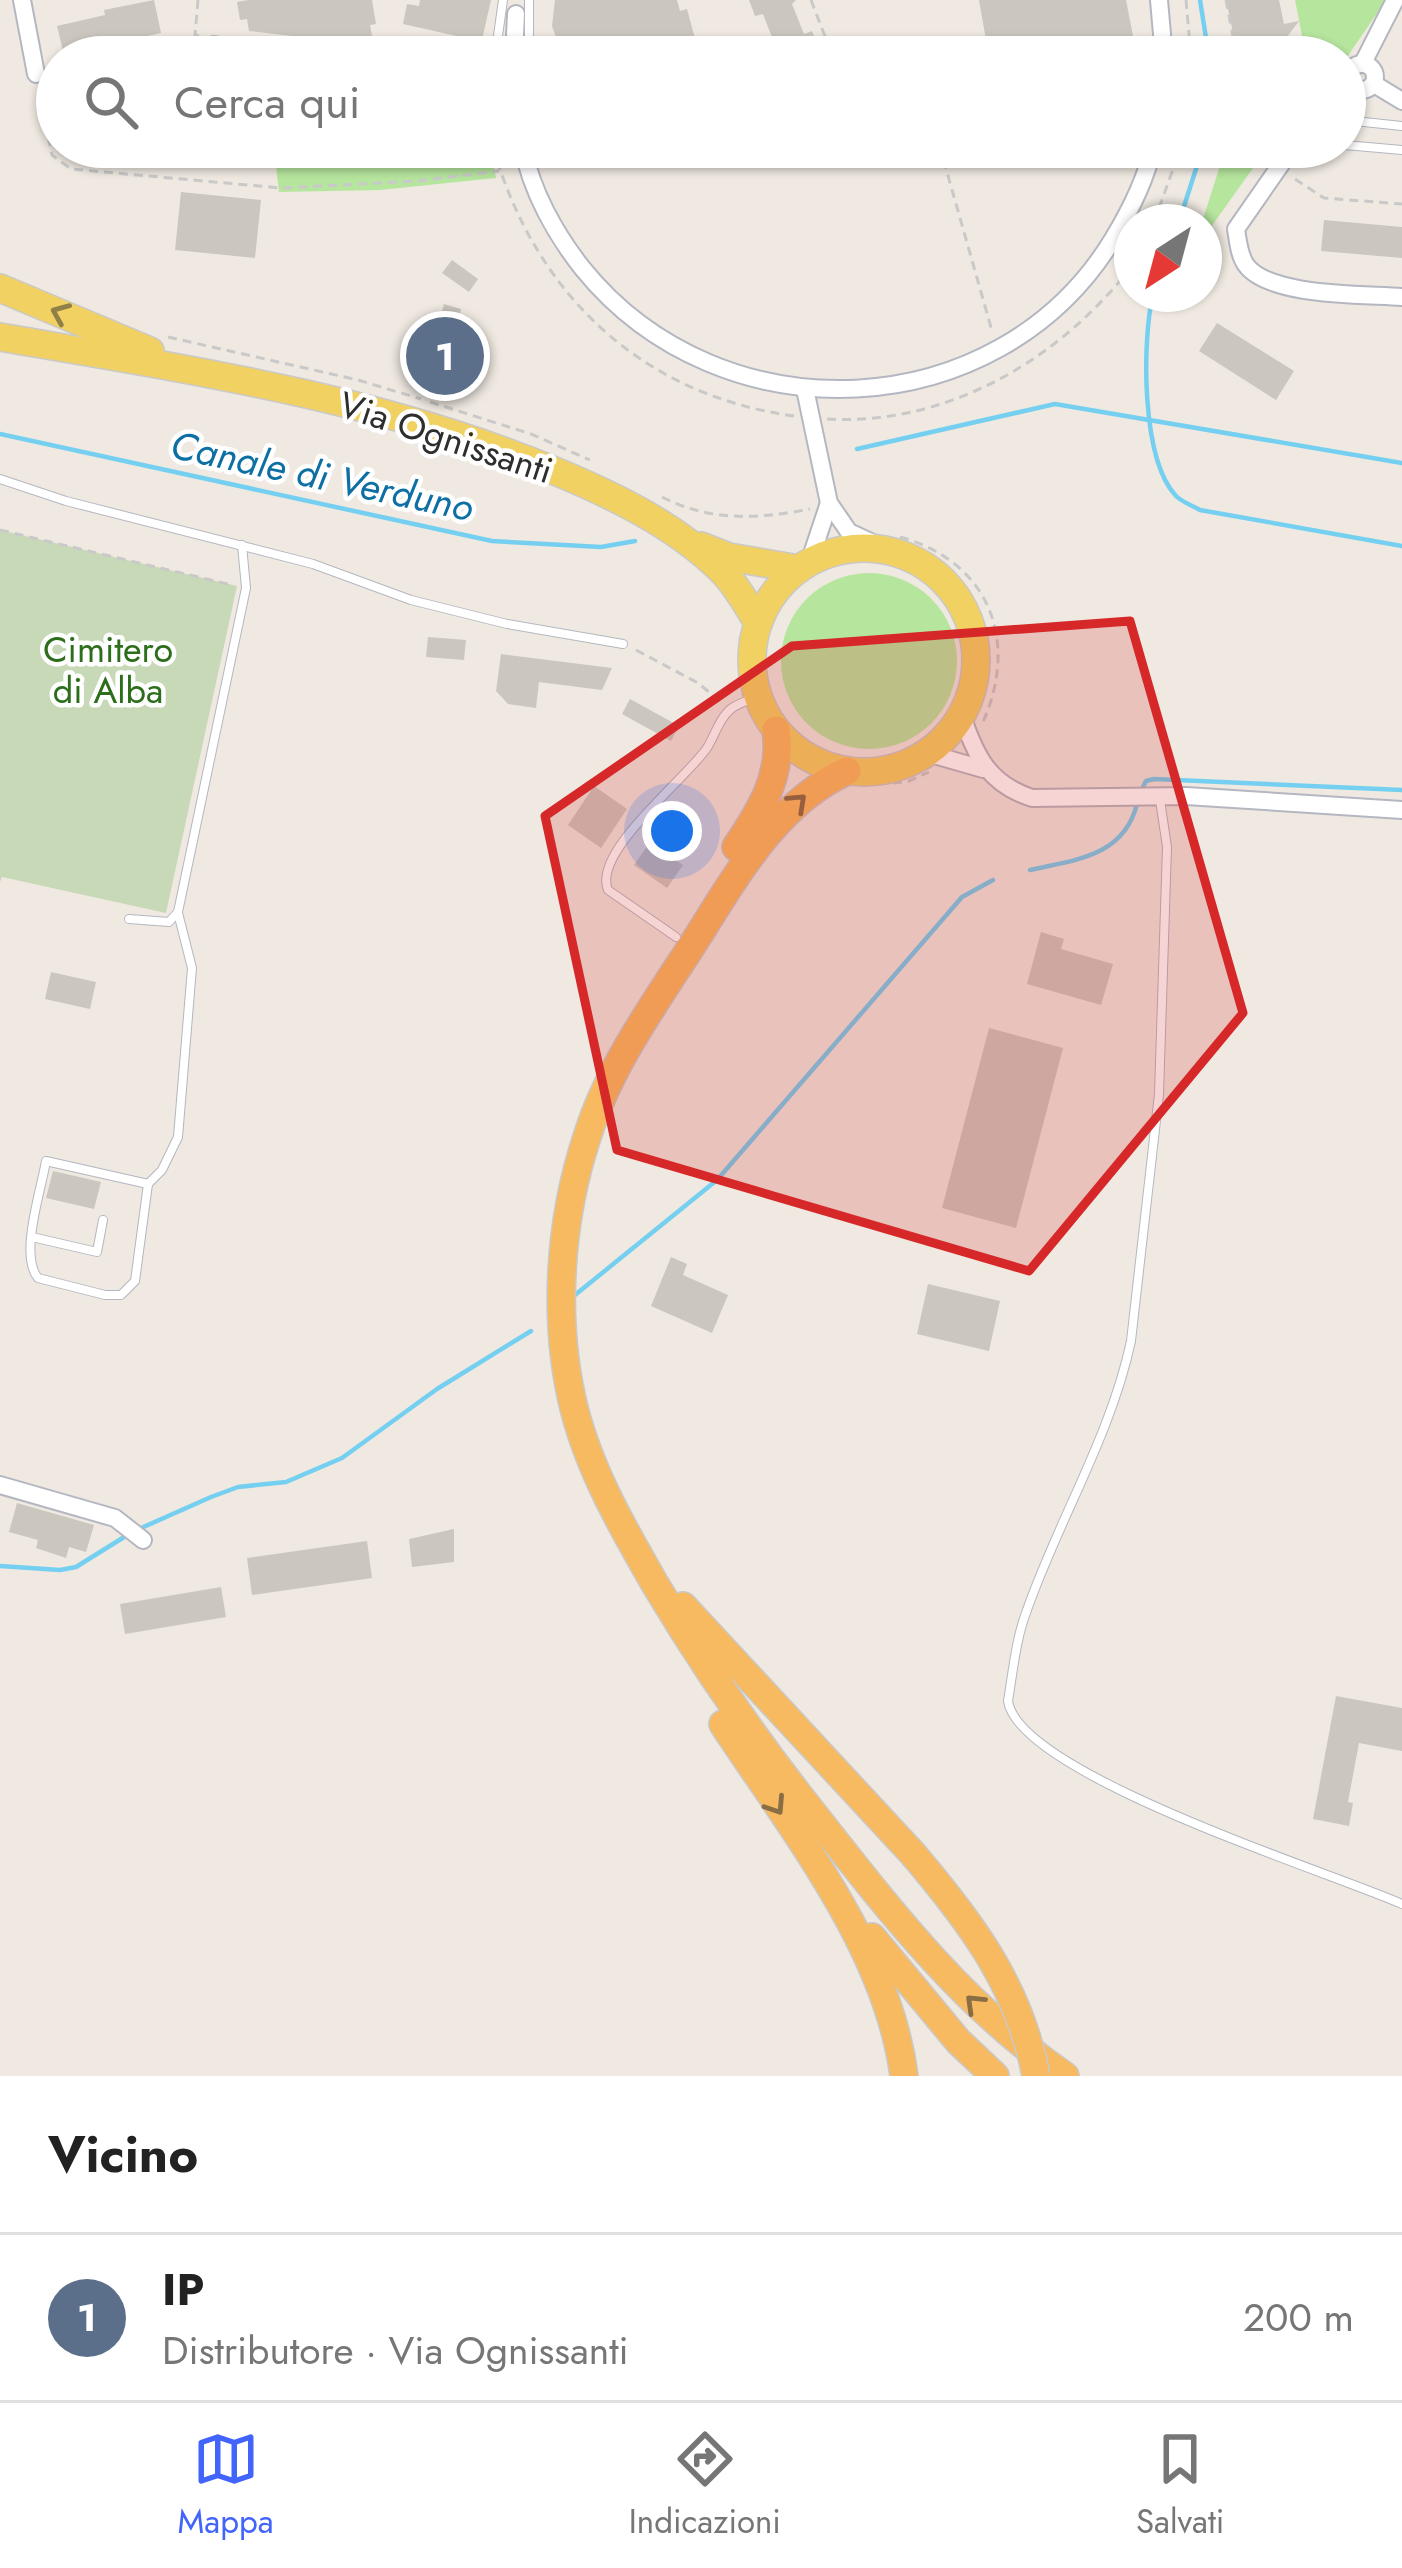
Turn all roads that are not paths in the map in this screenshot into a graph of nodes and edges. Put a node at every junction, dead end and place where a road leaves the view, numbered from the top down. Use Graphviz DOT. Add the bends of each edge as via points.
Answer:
graph roads {
  1 [pos="22,0"];
  2 [pos="1159,0"];
  3 [pos="1396,0"];
  4 [pos="516,5"];
  5 [pos="503,36"];
  6 [pos="515,36"];
  7 [pos="524,36"];
  8 [pos="1162,36"];
  9 [pos="1366,57"];
  10 [pos="1366,65"];
  11 [pos="36,74"];
  12 [pos="1374,84"];
  13 [pos="1366,89"];
  14 [pos="1402,100"];
  15 [pos="1366,122"];
  16 [pos="1402,126"];
  17 [pos="1366,147"];
  18 [pos="1402,150"];
  19 [pos="530,168"];
  20 [pos="1146,168"];
  21 [pos="1278,168"];
  22 [pos="0,288"];
  23 [pos="1402,297"];
  24 [pos="0,337"];
  25 [pos="198,371"];
  26 [pos="805,389"];
  27 [pos="0,479"];
  28 [pos="829,503"];
  29 [pos="681,537"];
  30 [pos="888,542"];
  31 [pos="242,545"];
  32 [pos="804,566"];
  33 [pos="748,624"];
  34 [pos="623,644"];
  35 [pos="753,698"];
  36 [pos="966,728"];
  37 [pos="776,730"];
  38 [pos="940,757"];
  39 [pos="983,769"];
  40 [pos="835,777"];
  41 [pos="1156,798"];
  42 [pos="1402,810"];
  43 [pos="178,912"];
  44 [pos="130,919"];
  45 [pos="676,938"];
  46 [pos="148,1184"];
  47 [pos="103,1220"];
  48 [pos="32,1237"];
  49 [pos="0,1484"];
  50 [pos="143,1540"];
  51 [pos="637,1553"];
  52 [pos="811,1858"];
  53 [pos="1402,1904"];
  54 [pos="904,2076"];
  55 [pos="995,2076"];
  56 [pos="1036,2076"];
  57 [pos="1065,2076"];
  1 -- 11 [label="street"];
  2 -- 8 [label="street"];
  3 -- 9 [label="street"];
  4 -- 5 [label="lane"];
  4 -- 6 [label="street"];
  4 -- 7 [label="lane"];
  10 -- 12 [label="street"];
  12 -- 13 [label="street"];
  12 -- 14 [label="street"];
  15 -- 16 [label="lane"];
  17 -- 18 [label="lane"];
  19 -- 26 [label="street" via="550,222 607,298 716,368"];
  20 -- 26 [label="street" via="1094,271 998,350 936,376"];
  21 -- 23 [label="street" via="1236,229 1246,265 1293,288"];
  25 -- 22 [label="main road, Via Ognissanti, one-way"];
  24 -- 25 [label="main road, Via Ognissanti"];
  25 -- 29 [label="main road, Via Ognissanti" via="390,413 501,448 588,484"];
  26 -- 28 [label="street"];
  27 -- 31 [label="lane"];
  28 -- 30 [label="street" via="849,532"];
  28 -- 32 [label="street"];
  29 -- 32 [label="main road, Via Ognissanti" via="729,556"];
  29 -- 33 [label="main road, Via Ognissanti" via="723,572"];
  30 -- 32 [label="main road"];
  30 -- 36 [label="main road" via="937,574 968,616 976,667"];
  31 -- 34 [label="lane" via="411,600"];
  31 -- 43 [label="lane" via="246,588"];
  32 -- 33 [label="main road"];
  33 -- 35 [label="main road"];
  35 -- 37 [label="main road"];
  35 -- 45 [label="lane" via="730,709 706,750 606,867 608,890"];
  36 -- 38 [label="main road"];
  36 -- 39 [label="street"];
  37 -- 40 [label="main road"];
  37 -- 45 [label="highway" via="775,778"];
  38 -- 39 [label="street"];
  38 -- 40 [label="main road"];
  39 -- 41 [label="street" via="1032,798"];
  51 -- 40 [label="highway, one-way" via="575,1411 562,1321 567,1217 588,1132 642,1022 768,832 803,795"];
  41 -- 42 [label="street"];
  41 -- 53 [label="lane" via="1167,847 1159,1094 1131,1340 1026,1611 1010,1713 1032,1737 1137,1801"];
  43 -- 44 [label="lane" via="169,922"];
  43 -- 46 [label="lane" via="192,968 178,1137"];
  45 -- 52 [label="highway, one-way" via="602,1057 573,1126 550,1214 546,1323 561,1414 591,1504"];
  46 -- 48 [label="lane" via="46,1161"];
  46 -- 48 [label="lane" via="135,1281 121,1295 38,1278 29,1266"];
  47 -- 48 [label="lane" via="97,1252"];
  49 -- 50 [label="street" via="129,1525"];
  51 -- 56 [label="highway, bridge" via="958,1908 1023,2019"];
  57 -- 51 [label="highway, one-way" via="926,1955 757,1742"];
  52 -- 54 [label="highway" via="876,1972 899,2034"];
  52 -- 55 [label="highway" via="943,2024"];
}
